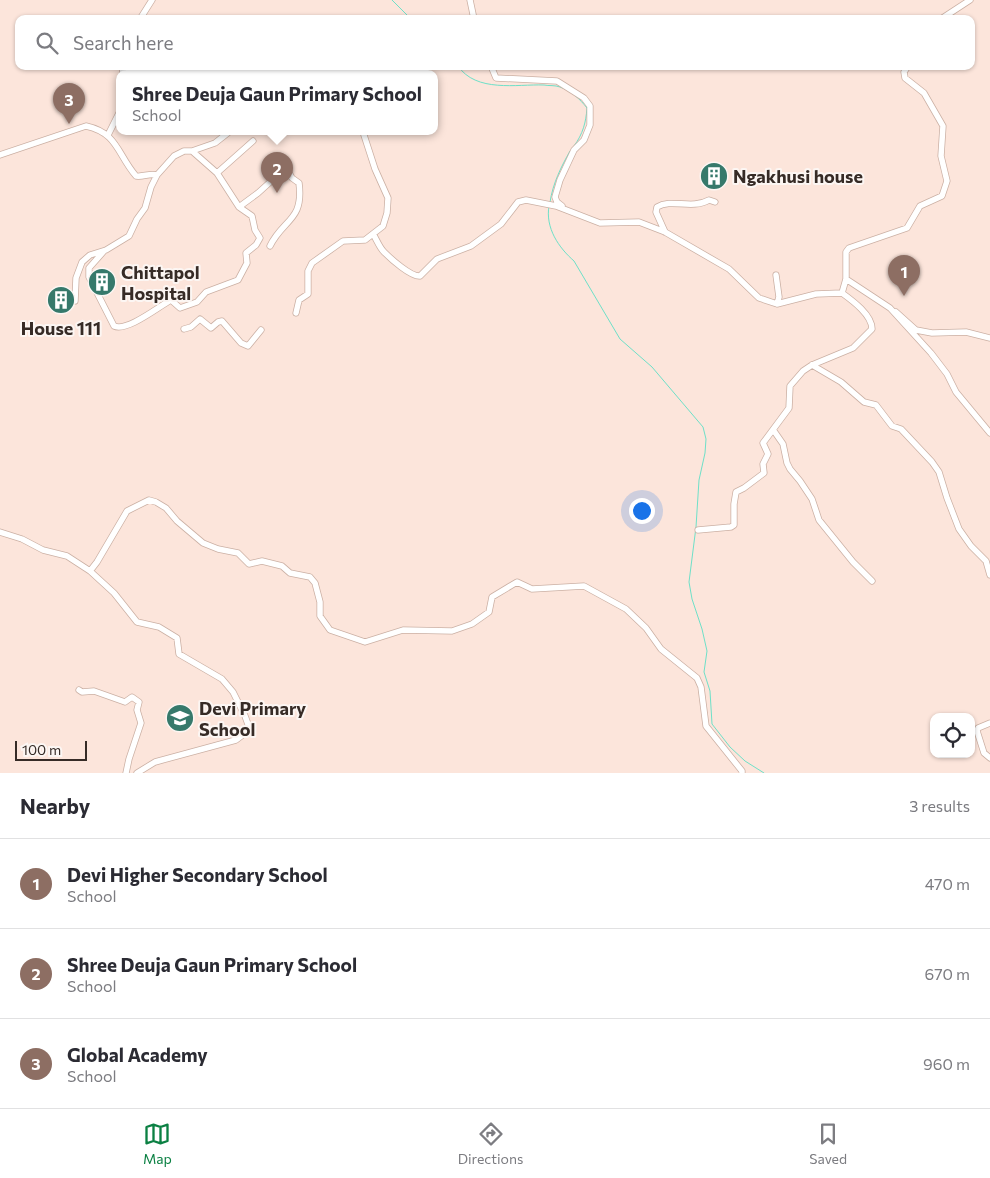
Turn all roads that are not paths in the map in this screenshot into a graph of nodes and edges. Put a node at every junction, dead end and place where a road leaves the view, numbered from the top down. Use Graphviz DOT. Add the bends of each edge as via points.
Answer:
graph roads {
  1 [pos="152,0"];
  2 [pos="470,0"];
  3 [pos="970,0"];
  4 [pos="143,15"];
  5 [pos="473,15"];
  6 [pos="947,15"];
  7 [pos="493,70"];
  8 [pos="905,70"];
  9 [pos="116,119"];
  10 [pos="108,135"];
  11 [pos="225,135"];
  12 [pos="364,135"];
  13 [pos="253,141"];
  14 [pos="192,152"];
  15 [pos="0,155"];
  16 [pos="217,173"];
  17 [pos="157,175"];
  18 [pos="715,202"];
  19 [pos="239,206"];
  20 [pos="565,209"];
  21 [pos="665,232"];
  22 [pos="373,234"];
  23 [pos="270,246"];
  24 [pos="106,250"];
  25 [pos="776,275"];
  26 [pos="846,278"];
  27 [pos="842,293"];
  28 [pos="75,301"];
  29 [pos="777,304"];
  30 [pos="890,308"];
  31 [pos="296,313"];
  32 [pos="184,329"];
  33 [pos="261,330"];
  34 [pos="990,338"];
  35 [pos="812,365"];
  36 [pos="774,430"];
  37 [pos="990,433"];
  38 [pos="698,530"];
  39 [pos="0,532"];
  40 [pos="90,571"];
  41 [pos="990,575"];
  42 [pos="872,581"];
  43 [pos="79,690"];
  44 [pos="990,723"];
  45 [pos="990,758"];
  46 [pos="126,773"];
  47 [pos="137,773"];
  48 [pos="742,773"];
  1 -- 4 [label="street"];
  2 -- 5 [label="street"];
  3 -- 6 [label="street"];
  7 -- 20 [label="street" via="496,78 557,81 584,98 590,106 590,125 584,140 574,150 560,180 556,197"];
  8 -- 26 [label="street" via="905,78 924,94 943,126 941,156 947,181 942,196 920,206 907,228 849,248 846,252"];
  9 -- 10 [label="street"];
  10 -- 15 [label="street" via="86,126"];
  10 -- 17 [label="street" via="136,176"];
  11 -- 14 [label="street"];
  12 -- 22 [label="street" via="388,198 383,226"];
  13 -- 16 [label="street"];
  14 -- 16 [label="street"];
  14 -- 17 [label="street" via="184,151 174,156"];
  16 -- 19 [label="street"];
  17 -- 24 [label="street" via="146,208 130,236"];
  18 -- 21 [label="street" via="656,207"];
  19 -- 23 [label="street" via="285,171 299,183 300,204 295,215 278,232"];
  19 -- 24 [label="street" via="252,216 260,238 246,253 247,263 238,280 206,292 197,302 180,308 171,300 132,325 114,326 89,277 89,268"];
  20 -- 21 [label="street" via="600,223 639,222"];
  20 -- 22 [label="street" via="526,200 518,202 501,224 471,246 437,260 417,277 383,251"];
  21 -- 29 [label="street" via="729,269 759,298"];
  22 -- 31 [label="street" via="365,240 344,241 312,262 308,271 308,294 299,300"];
  24 -- 28 [label="street" via="90,255 82,262 76,278"];
  25 -- 29 [label="street" via="780,297"];
  26 -- 27 [label="street"];
  26 -- 30 [label="street"];
  27 -- 29 [label="street" via="816,294"];
  27 -- 35 [label="street" via="859,306 872,329 853,348"];
  30 -- 34 [label="street" via="916,330 966,332"];
  30 -- 37 [label="street" via="930,353 956,392"];
  32 -- 33 [label="street" via="200,319 211,328 222,321 241,343 248,346"];
  35 -- 36 [label="street" via="790,386 789,408"];
  35 -- 41 [label="street" via="841,382 864,402 876,405 892,426 901,429 932,462 939,472 959,529 986,560"];
  36 -- 38 [label="street" via="763,443 768,454 762,464 764,473 736,492 734,525"];
  36 -- 42 [label="street" via="783,444 790,469 809,494 819,520"];
  39 -- 40 [label="street" via="67,556"];
  40 -- 47 [label="street" via="114,593 137,622 159,627 177,638 179,654 222,679 233,692 249,727 236,740 155,762"];
  40 -- 48 [label="street" via="127,511 149,500 166,508 203,543 238,553 249,564 262,562 282,566 290,574 310,577 320,602 320,616 330,630 365,642 403,630 452,631 472,624 489,612 492,597 517,582 532,589 584,586 626,609 646,628 661,649 697,678 706,726"];
  43 -- 46 [label="street" via="94,690 125,702 132,697 139,702 137,710 141,723"];
  44 -- 45 [label="street" via="977,731 984,753"];
}
